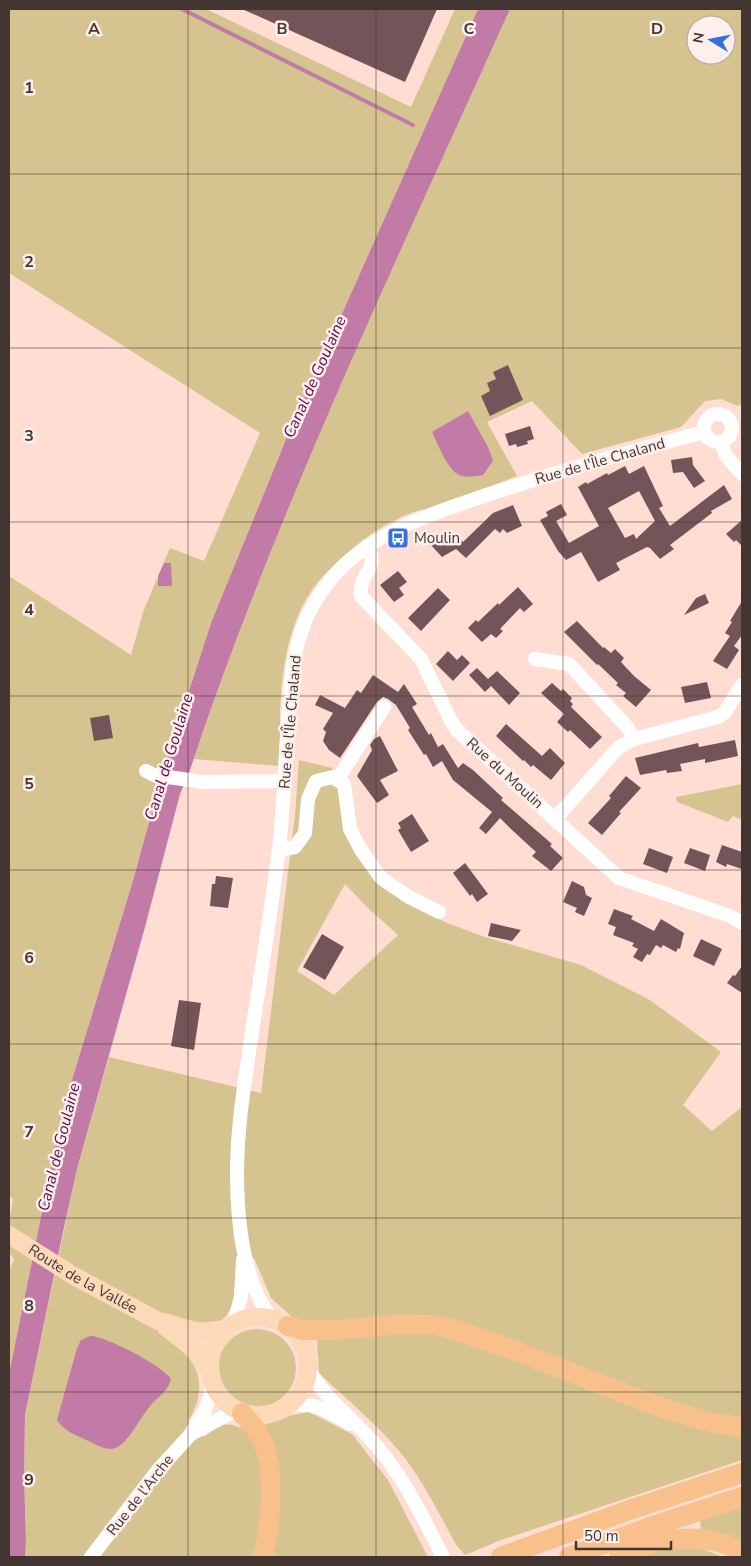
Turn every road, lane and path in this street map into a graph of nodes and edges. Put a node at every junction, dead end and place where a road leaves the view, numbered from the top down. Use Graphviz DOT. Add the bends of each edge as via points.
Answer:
graph roads {
  1 [pos="737,421"];
  2 [pos="704,432"];
  3 [pos="721,442"];
  4 [pos="742,474"];
  5 [pos="367,546"];
  6 [pos="535,660"];
  7 [pos="742,685"];
  8 [pos="384,706"];
  9 [pos="634,739"];
  10 [pos="150,773"];
  11 [pos="337,780"];
  12 [pos="285,782"];
  13 [pos="556,819"];
  14 [pos="279,850"];
  15 [pos="439,912"];
  16 [pos="742,923"];
  17 [pos="14,1238"];
  18 [pos="243,1247"];
  19 [pos="158,1321"];
  20 [pos="280,1322"];
  21 [pos="230,1326"];
  22 [pos="308,1368"];
  23 [pos="211,1375"];
  24 [pos="289,1405"];
  25 [pos="239,1411"];
  26 [pos="742,1427"];
  27 [pos="364,1432"];
  28 [pos="190,1434"];
  29 [pos="742,1473"];
  30 [pos="742,1497"];
  31 [pos="742,1552"];
  32 [pos="91,1557"];
  33 [pos="263,1557"];
  34 [pos="443,1557"];
  35 [pos="501,1557"];
  36 [pos="569,1557"];
  37 [pos="602,1557"];
  1 -- 2 [label="street" via="723,414 711,415 705,420"];
  1 -- 3 [label="street" via="730,435"];
  2 -- 3 [label="street" via="710,440"];
  2 -- 5 [label="street, Rue de l'Île Chaland" via="594,461 468,501 408,523"];
  3 -- 4 [label="street" via="726,456"];
  5 -- 12 [label="street, Rue de l'Île Chaland" via="321,592 299,639 291,681"];
  5 -- 13 [label="street, Rue du Moulin" via="373,559 360,588 361,596 420,659 458,730"];
  6 -- 9 [label="street" via="569,664 628,728"];
  7 -- 9 [label="street" via="718,718"];
  8 -- 11 [label="street"];
  9 -- 13 [label="street" via="619,747"];
  10 -- 12 [label="street" via="203,782"];
  11 -- 14 [label="street" via="333,777 316,781 308,799 305,833 295,847"];
  11 -- 15 [label="street" via="344,784 350,830 381,878"];
  12 -- 14 [label="street, Rue de l'Île Chaland"];
  13 -- 16 [label="street, Rue du Moulin" via="619,878"];
  14 -- 18 [label="street, Rue de l'Île Chaland" via="240,1119 237,1171"];
  17 -- 19 [label="main road, Route de la Vallée" via="74,1276"];
  18 -- 20 [label="street, Rue de l'Île Chaland" via="261,1304"];
  18 -- 21 [label="street, Rue de l'Île Chaland" via="241,1297"];
  19 -- 21 [label="main road" via="200,1332"];
  19 -- 23 [label="main road" via="192,1347"];
  20 -- 21 [label="main road" via="260,1317"];
  20 -- 22 [label="main road" via="304,1345"];
  20 -- 26 [label="highway" via="302,1330 435,1325 513,1350 662,1408 713,1423"];
  21 -- 23 [label="main road" via="213,1348"];
  22 -- 24 [label="main road" via="304,1386"];
  22 -- 27 [label="street" via="321,1388"];
  23 -- 25 [label="main road" via="221,1398"];
  23 -- 28 [label="street, Rue de l'Arche" via="211,1394"];
  24 -- 25 [label="main road" via="267,1415 254,1416"];
  24 -- 27 [label="street" via="320,1407"];
  25 -- 28 [label="street, Rue de l'Arche"];
  25 -- 33 [label="highway" via="260,1436 268,1458 269,1514"];
  27 -- 34 [label="street" via="394,1469"];
  28 -- 32 [label="street, Rue de l'Arche"];
  29 -- 35 [label="highway"];
  30 -- 36 [label="highway"];
  31 -- 37 [label="highway" via="711,1540 677,1538"];
}
